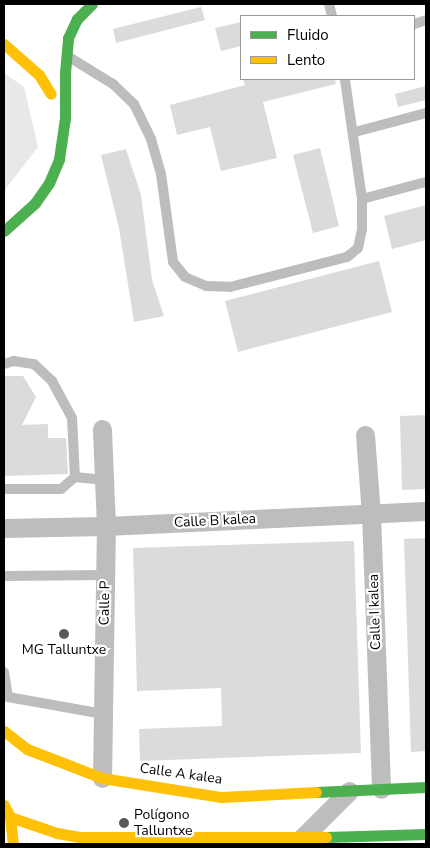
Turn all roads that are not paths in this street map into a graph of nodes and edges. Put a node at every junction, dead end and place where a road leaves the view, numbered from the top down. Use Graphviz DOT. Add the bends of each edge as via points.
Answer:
graph roads {
  1 [pos="92,4"];
  2 [pos="5,45"];
  3 [pos="26,48"];
  4 [pos="60,54"];
  5 [pos="84,65"];
  6 [pos="65,72"];
  7 [pos="345,80"];
  8 [pos="50,94"];
  9 [pos="426,113"];
  10 [pos="354,132"];
  11 [pos="62,136"];
  12 [pos="426,182"];
  13 [pos="362,199"];
  14 [pos="4,230"];
  15 [pos="4,364"];
  16 [pos="102,429"];
  17 [pos="365,435"];
  18 [pos="75,477"];
  19 [pos="104,480"];
  20 [pos="4,489"];
  21 [pos="426,511"];
  22 [pos="371,514"];
  23 [pos="106,526"];
  24 [pos="4,528"];
  25 [pos="105,575"];
  26 [pos="4,576"];
  27 [pos="4,672"];
  28 [pos="103,714"];
  29 [pos="4,731"];
  30 [pos="102,778"];
  31 [pos="426,787"];
  32 [pos="381,790"];
  33 [pos="349,791"];
  34 [pos="4,804"];
  35 [pos="10,817"];
  36 [pos="426,834"];
  37 [pos="301,838"];
  38 [pos="13,844"];
  1 -- 4 [label="main road" via="77,19"];
  2 -- 3 [label="main road"];
  2 -- 8 [label="main road" via="39,75"];
  4 -- 5 [label="lane"];
  4 -- 6 [label="main road"];
  5 -- 6 [label="lane"];
  5 -- 13 [label="lane" via="113,84 134,104 149,134 161,174 174,262 185,277 206,286 230,286 347,256 358,248 362,230"];
  6 -- 8 [label="main road"];
  6 -- 11 [label="main road"];
  7 -- 10 [label="lane"];
  8 -- 11 [label="main road"];
  9 -- 10 [label="lane"];
  10 -- 13 [label="lane"];
  11 -- 14 [label="main road" via="59,159 49,183 35,203"];
  12 -- 13 [label="lane"];
  15 -- 18 [label="lane" via="14,361 34,364 52,381 72,418"];
  16 -- 19 [label="street, Calle P"];
  17 -- 22 [label="street, Calle I kalea"];
  18 -- 19 [label="lane"];
  18 -- 20 [label="lane" via="61,490"];
  19 -- 23 [label="street, Calle P"];
  21 -- 22 [label="street, Calle B kalea"];
  22 -- 23 [label="street, Calle B kalea"];
  22 -- 32 [label="street, Calle I kalea"];
  23 -- 24 [label="street, Calle B kalea"];
  23 -- 25 [label="street, Calle P"];
  25 -- 26 [label="lane"];
  25 -- 28 [label="street, Calle P"];
  27 -- 28 [label="lane" via="8,697"];
  28 -- 30 [label="street, Calle P"];
  29 -- 30 [label="main road, Calle A kalea" via="27,749"];
  30 -- 33 [label="main road, Calle A kalea" via="221,797"];
  31 -- 32 [label="main road, Calle A kalea"];
  32 -- 33 [label="main road, Calle A kalea"];
  33 -- 37 [label="street"];
  34 -- 35 [label="main road"];
  35 -- 37 [label="main road" via="80,837"];
  35 -- 38 [label="main road"];
  36 -- 37 [label="main road"];
}
